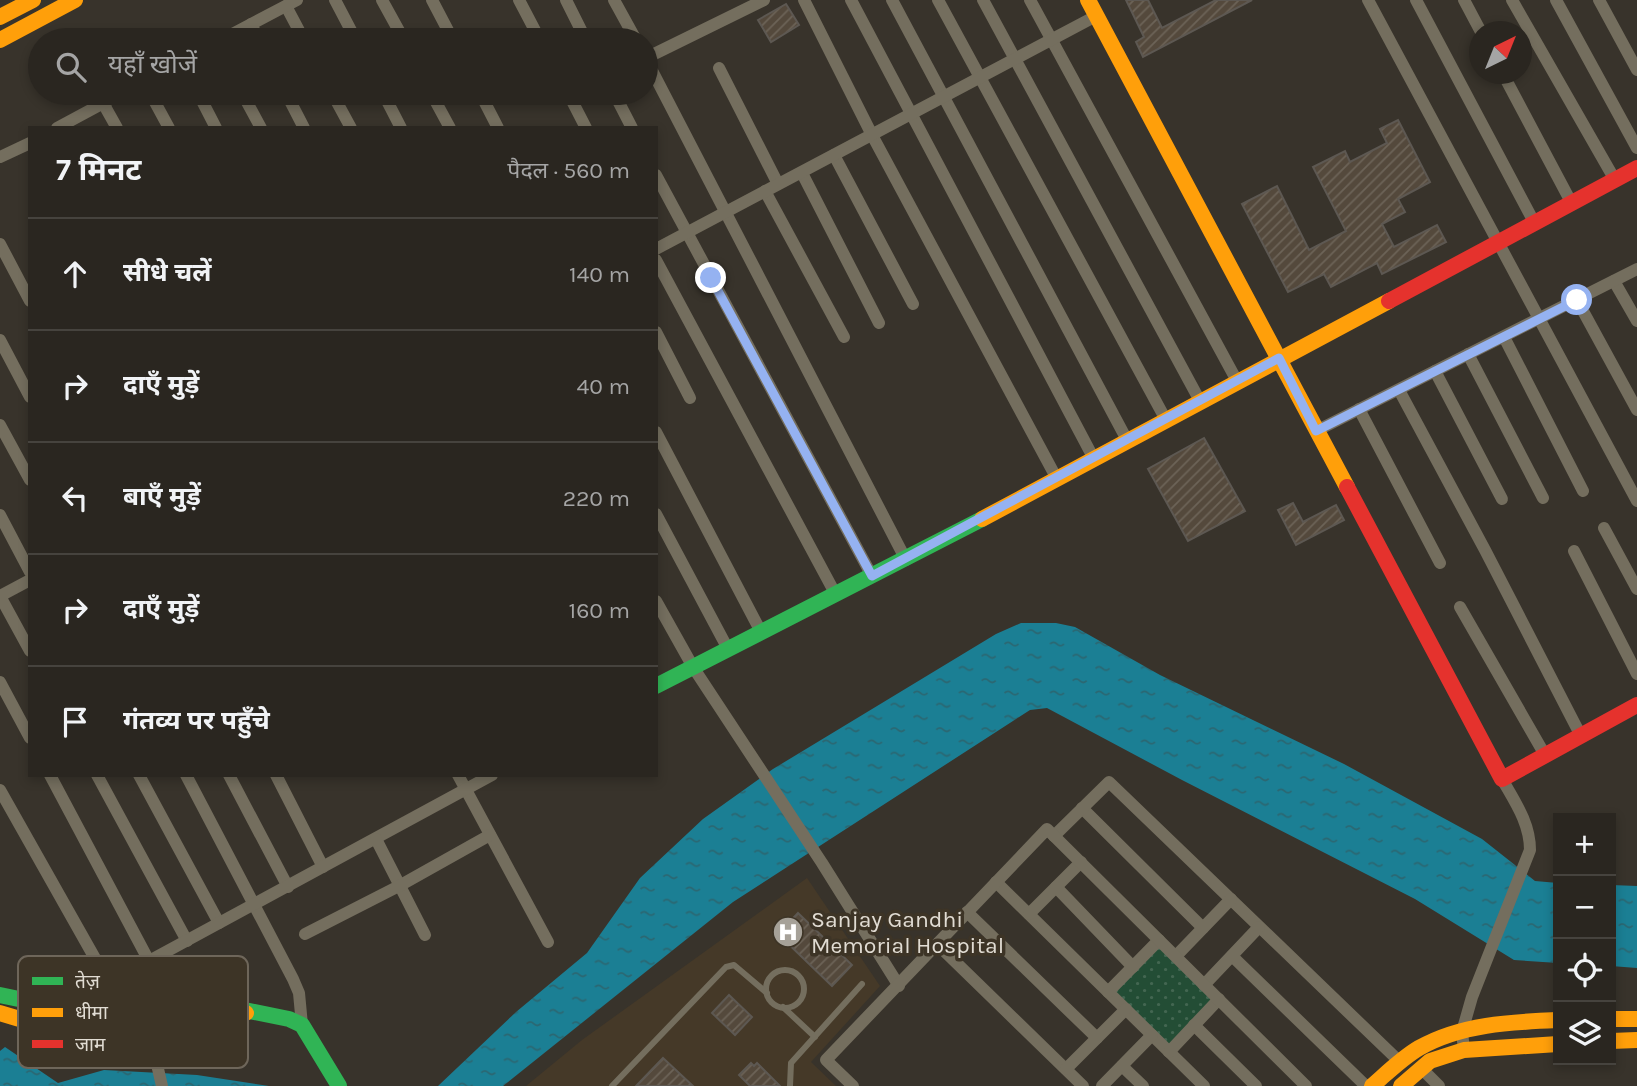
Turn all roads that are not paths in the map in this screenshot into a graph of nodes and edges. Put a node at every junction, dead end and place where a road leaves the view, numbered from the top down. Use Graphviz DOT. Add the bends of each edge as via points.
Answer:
graph roads {
  1 [pos="33,0"];
  2 [pos="335,0"];
  3 [pos="382,0"];
  4 [pos="432,0"];
  5 [pos="519,0"];
  6 [pos="566,0"];
  7 [pos="614,0"];
  8 [pos="764,0"];
  9 [pos="804,0"];
  10 [pos="851,0"];
  11 [pos="892,0"];
  12 [pos="938,0"];
  13 [pos="983,0"];
  14 [pos="1030,0"];
  15 [pos="1088,0"];
  16 [pos="1368,0"];
  17 [pos="1416,0"];
  18 [pos="1464,0"];
  19 [pos="1512,0"];
  20 [pos="1556,0"];
  21 [pos="1599,0"];
  22 [pos="65,2"];
  23 [pos="291,3"];
  24 [pos="1096,16"];
  25 [pos="0,17"];
  26 [pos="1475,21"];
  27 [pos="251,24"];
  28 [pos="244,28"];
  29 [pos="253,28"];
  30 [pos="300,28"];
  31 [pos="350,28"];
  32 [pos="397,28"];
  33 [pos="447,28"];
  34 [pos="534,28"];
  35 [pos="580,28"];
  36 [pos="629,28"];
  37 [pos="0,40"];
  38 [pos="1051,40"];
  39 [pos="658,53"];
  40 [pos="1014,60"];
  41 [pos="719,68"];
  42 [pos="1637,71"];
  43 [pos="979,78"];
  44 [pos="658,82"];
  45 [pos="1508,84"];
  46 [pos="944,97"];
  47 [pos="99,105"];
  48 [pos="104,105"];
  49 [pos="157,105"];
  50 [pos="204,105"];
  51 [pos="249,105"];
  52 [pos="292,105"];
  53 [pos="339,105"];
  54 [pos="389,105"];
  55 [pos="438,105"];
  56 [pos="486,105"];
  57 [pos="574,105"];
  58 [pos="620,105"];
  59 [pos="910,115"];
  60 [pos="61,126"];
  61 [pos="116,126"];
  62 [pos="168,126"];
  63 [pos="215,126"];
  64 [pos="260,126"];
  65 [pos="303,126"];
  66 [pos="350,126"];
  67 [pos="400,126"];
  68 [pos="449,126"];
  69 [pos="497,126"];
  70 [pos="585,126"];
  71 [pos="631,126"];
  72 [pos="872,135"];
  73 [pos="28,143"];
  74 [pos="1637,148"];
  75 [pos="834,155"];
  76 [pos="0,157"];
  77 [pos="1637,168"];
  78 [pos="802,173"];
  79 [pos="658,178"];
  80 [pos="1615,180"];
  81 [pos="778,184"];
  82 [pos="765,191"];
  83 [pos="1571,202"];
  84 [pos="725,213"];
  85 [pos="1534,222"];
  86 [pos="687,233"];
  87 [pos="1497,241"];
  88 [pos="0,244"];
  89 [pos="658,248"];
  90 [pos="658,264"];
  91 [pos="1637,270"];
  92 [pos="1614,281"];
  93 [pos="28,297"];
  94 [pos="1577,300"];
  95 [pos="913,304"];
  96 [pos="1540,318"];
  97 [pos="1637,321"];
  98 [pos="879,323"];
  99 [pos="658,336"];
  100 [pos="844,337"];
  101 [pos="1504,337"];
  102 [pos="0,340"];
  103 [pos="1468,354"];
  104 [pos="1279,358"];
  105 [pos="1435,371"];
  106 [pos="1237,381"];
  107 [pos="1399,390"];
  108 [pos="28,393"];
  109 [pos="690,398"];
  110 [pos="1200,401"];
  111 [pos="1359,409"];
  112 [pos="1637,410"];
  113 [pos="1166,420"];
  114 [pos="0,425"];
  115 [pos="1316,431"];
  116 [pos="658,436"];
  117 [pos="1127,440"];
  118 [pos="1094,458"];
  119 [pos="28,476"];
  120 [pos="1057,479"];
  121 [pos="1583,491"];
  122 [pos="1543,498"];
  123 [pos="1502,499"];
  124 [pos="1637,501"];
  125 [pos="0,515"];
  126 [pos="658,518"];
  127 [pos="1604,528"];
  128 [pos="1574,551"];
  129 [pos="906,559"];
  130 [pos="1440,563"];
  131 [pos="28,568"];
  132 [pos="872,576"];
  133 [pos="28,581"];
  134 [pos="1637,589"];
  135 [pos="836,595"];
  136 [pos="658,605"];
  137 [pos="1460,607"];
  138 [pos="761,632"];
  139 [pos="28,647"];
  140 [pos="728,649"];
  141 [pos="693,667"];
  142 [pos="1637,674"];
  143 [pos="0,682"];
  144 [pos="658,685"];
  145 [pos="1637,705"];
  146 [pos="28,734"];
  147 [pos="1580,736"];
  148 [pos="1545,755"];
  149 [pos="51,777"];
  150 [pos="98,777"];
  151 [pos="140,777"];
  152 [pos="187,777"];
  153 [pos="230,777"];
  154 [pos="277,777"];
  155 [pos="459,777"];
  156 [pos="489,777"];
  157 [pos="1502,779"];
  158 [pos="0,790"];
  159 [pos="466,790"];
  160 [pos="1082,808"];
  161 [pos="490,835"];
  162 [pos="1054,836"];
  163 [pos="376,839"];
  164 [pos="1081,862"];
  165 [pos="323,867"];
  166 [pos="996,882"];
  167 [pos="398,886"];
  168 [pos="288,887"];
  169 [pos="1056,887"];
  170 [pos="1231,899"];
  171 [pos="254,904"];
  172 [pos="967,912"];
  173 [pos="1029,914"];
  174 [pos="219,923"];
  175 [pos="1259,927"];
  176 [pos="1203,928"];
  177 [pos="304,934"];
  178 [pos="425,935"];
  179 [pos="1159,940"];
  180 [pos="187,941"];
  181 [pos="548,943"];
  182 [pos="937,944"];
  183 [pos="94,956"];
  184 [pos="146,956"];
  185 [pos="158,956"];
  186 [pos="1176,956"];
  187 [pos="1232,956"];
  188 [pos="1133,967"];
  189 [pos="862,984"];
  190 [pos="1204,985"];
  191 [pos="899,986"];
  192 [pos="1108,992"];
  193 [pos="767,993"];
  194 [pos="0,995"];
  195 [pos="18,999"];
  196 [pos="1219,999"];
  197 [pos="783,1007"];
  198 [pos="1126,1009"];
  199 [pos="248,1010"];
  200 [pos="255,1011"];
  201 [pos="0,1013"];
  202 [pos="248,1013"];
  203 [pos="18,1018"];
  204 [pos="1616,1019"];
  205 [pos="1637,1019"];
  206 [pos="1553,1020"];
  207 [pos="302,1025"];
  208 [pos="1194,1025"];
  209 [pos="1462,1032"];
  210 [pos="1152,1035"];
  211 [pos="815,1037"];
  212 [pos="1097,1038"];
  213 [pos="1637,1040"];
  214 [pos="1616,1041"];
  215 [pos="1553,1044"];
  216 [pos="1464,1050"];
  217 [pos="1169,1052"];
  218 [pos="1400,1062"];
  219 [pos="1122,1066"];
  220 [pos="157,1068"];
  221 [pos="1421,1068"];
  222 [pos="1066,1069"];
  223 [pos="1300,1084"];
  224 [pos="162,1086"];
  225 [pos="339,1086"];
  226 [pos="612,1086"];
  227 [pos="790,1086"];
  228 [pos="853,1086"];
  229 [pos="1083,1086"];
  230 [pos="1102,1086"];
  231 [pos="1143,1086"];
  232 [pos="1204,1086"];
  233 [pos="1256,1086"];
  234 [pos="1366,1086"];
  235 [pos="1372,1086"];
  236 [pos="1401,1086"];
  237 [pos="1439,1086"];
  1 -- 25 [label="street"];
  2 -- 31 [label="street"];
  3 -- 32 [label="street"];
  4 -- 33 [label="street"];
  5 -- 34 [label="street"];
  6 -- 35 [label="street"];
  7 -- 36 [label="street"];
  8 -- 39 [label="street"];
  9 -- 72 [label="street"];
  10 -- 59 [label="street"];
  11 -- 46 [label="street"];
  12 -- 43 [label="street"];
  13 -- 40 [label="street"];
  14 -- 38 [label="street"];
  15 -- 24 [label="street"];
  16 -- 87 [label="street"];
  17 -- 85 [label="street"];
  18 -- 26 [label="street"];
  19 -- 80 [label="street"];
  20 -- 74 [label="street"];
  21 -- 42 [label="street"];
  22 -- 37 [label="street"];
  23 -- 27 [label="street"];
  23 -- 30 [label="street"];
  24 -- 38 [label="street"];
  24 -- 104 [label="street"];
  27 -- 28 [label="street"];
  27 -- 29 [label="street"];
  38 -- 40 [label="street"];
  38 -- 106 [label="street"];
  40 -- 43 [label="street"];
  40 -- 110 [label="street"];
  41 -- 81 [label="street"];
  43 -- 46 [label="street"];
  43 -- 113 [label="street"];
  44 -- 84 [label="street"];
  45 -- 83 [label="street"];
  46 -- 59 [label="street"];
  46 -- 117 [label="street"];
  47 -- 60 [label="street"];
  48 -- 61 [label="street"];
  49 -- 62 [label="street"];
  50 -- 63 [label="street"];
  51 -- 64 [label="street"];
  52 -- 65 [label="street"];
  53 -- 66 [label="street"];
  54 -- 67 [label="street"];
  55 -- 68 [label="street"];
  56 -- 69 [label="street"];
  57 -- 70 [label="street"];
  58 -- 71 [label="street"];
  59 -- 72 [label="street"];
  59 -- 118 [label="street"];
  72 -- 75 [label="street"];
  72 -- 120 [label="street"];
  73 -- 76 [label="street"];
  75 -- 78 [label="street"];
  75 -- 95 [label="street"];
  77 -- 80 [label="street"];
  78 -- 81 [label="street"];
  78 -- 98 [label="street"];
  79 -- 86 [label="street"];
  80 -- 83 [label="street"];
  81 -- 82 [label="street"];
  82 -- 84 [label="street"];
  82 -- 100 [label="street"];
  83 -- 85 [label="street"];
  84 -- 86 [label="street"];
  84 -- 129 [label="street"];
  85 -- 87 [label="street"];
  86 -- 89 [label="street"];
  86 -- 132 [label="street"];
  87 -- 96 [label="street"];
  87 -- 104 [label="street"];
  88 -- 93 [label="street"];
  90 -- 135 [label="street"];
  91 -- 92 [label="street"];
  92 -- 94 [label="street"];
  92 -- 97 [label="street"];
  94 -- 96 [label="street"];
  94 -- 112 [label="street"];
  96 -- 101 [label="street"];
  96 -- 124 [label="street"];
  99 -- 109 [label="street"];
  101 -- 103 [label="street"];
  101 -- 121 [label="street"];
  102 -- 108 [label="street"];
  103 -- 105 [label="street"];
  103 -- 122 [label="street"];
  104 -- 106 [label="street"];
  104 -- 115 [label="street"];
  105 -- 107 [label="street"];
  105 -- 123 [label="street"];
  106 -- 110 [label="street"];
  107 -- 111 [label="street"];
  107 -- 147 [label="street"];
  110 -- 113 [label="street"];
  111 -- 115 [label="street"];
  111 -- 130 [label="street"];
  113 -- 117 [label="street"];
  114 -- 119 [label="street"];
  115 -- 157 [label="street"];
  116 -- 138 [label="street"];
  117 -- 118 [label="street"];
  118 -- 120 [label="street"];
  120 -- 129 [label="street"];
  125 -- 131 [label="street"];
  126 -- 140 [label="street"];
  127 -- 134 [label="street"];
  128 -- 142 [label="street"];
  129 -- 132 [label="street"];
  132 -- 135 [label="street"];
  133 -- 139 [label="street" via="0,596"];
  135 -- 138 [label="street"];
  136 -- 141 [label="street"];
  137 -- 148 [label="street"];
  138 -- 140 [label="street"];
  140 -- 141 [label="street"];
  141 -- 144 [label="street"];
  141 -- 191 [label="street"];
  143 -- 146 [label="street"];
  145 -- 147 [label="street"];
  147 -- 148 [label="street"];
  148 -- 157 [label="street"];
  149 -- 184 [label="street"];
  150 -- 180 [label="street"];
  151 -- 174 [label="street"];
  152 -- 171 [label="street"];
  153 -- 168 [label="street"];
  154 -- 165 [label="street"];
  155 -- 159 [label="street"];
  156 -- 159 [label="street"];
  157 -- 209 [label="street" via="1525,820 1530,850"];
  158 -- 183 [label="street"];
  159 -- 161 [label="street"];
  159 -- 163 [label="street"];
  160 -- 162 [label="street"];
  160 -- 170 [label="street" via="1108,782"];
  160 -- 176 [label="street"];
  161 -- 167 [label="street"];
  161 -- 181 [label="street"];
  162 -- 164 [label="street"];
  162 -- 166 [label="street" via="1047,829"];
  163 -- 165 [label="street"];
  163 -- 167 [label="street"];
  164 -- 169 [label="street"];
  164 -- 179 [label="street"];
  165 -- 168 [label="street"];
  166 -- 172 [label="street"];
  166 -- 173 [label="street"];
  167 -- 177 [label="street"];
  167 -- 178 [label="street"];
  168 -- 171 [label="street"];
  169 -- 173 [label="street"];
  169 -- 188 [label="street"];
  170 -- 175 [label="street"];
  170 -- 176 [label="street"];
  171 -- 174 [label="street"];
  171 -- 207 [label="street" via="299,993"];
  172 -- 182 [label="street"];
  172 -- 212 [label="street"];
  173 -- 192 [label="street"];
  174 -- 180 [label="street"];
  175 -- 187 [label="street"];
  175 -- 218 [label="street"];
  176 -- 186 [label="street"];
  179 -- 186 [label="street"];
  179 -- 188 [label="street"];
  180 -- 185 [label="street"];
  182 -- 191 [label="street"];
  182 -- 222 [label="street"];
  186 -- 190 [label="street"];
  187 -- 190 [label="street"];
  187 -- 234 [label="street"];
  188 -- 192 [label="street"];
  189 -- 211 [label="lane"];
  190 -- 196 [label="street"];
  191 -- 228 [label="street" via="826,1060"];
  192 -- 198 [label="street"];
  193 -- 197 [label="lane" via="772,1003"];
  193 -- 197 [label="lane" via="767,984 776,972 785,970 799,976 802,997"];
  193 -- 226 [label="lane" via="734,965 726,967"];
  194 -- 195 [label="street"];
  196 -- 208 [label="street"];
  196 -- 223 [label="street"];
  197 -- 211 [label="lane"];
  198 -- 210 [label="street"];
  198 -- 212 [label="street"];
  199 -- 200 [label="street"];
  200 -- 202 [label="street"];
  200 -- 207 [label="street"];
  201 -- 203 [label="street"];
  204 -- 205 [label="street"];
  206 -- 209 [label="street" via="1517,1021"];
  207 -- 225 [label="street"];
  208 -- 217 [label="street"];
  208 -- 233 [label="street"];
  209 -- 216 [label="street"];
  209 -- 218 [label="street" via="1420,1047"];
  210 -- 217 [label="street"];
  210 -- 219 [label="street"];
  211 -- 227 [label="lane" via="791,1063"];
  212 -- 222 [label="street"];
  213 -- 214 [label="street"];
  215 -- 216 [label="street"];
  216 -- 221 [label="street"];
  217 -- 232 [label="street"];
  218 -- 235 [label="street"];
  219 -- 230 [label="street"];
  219 -- 231 [label="street"];
  220 -- 224 [label="street"];
  221 -- 236 [label="street"];
  221 -- 237 [label="street"];
  222 -- 229 [label="street"];
}
